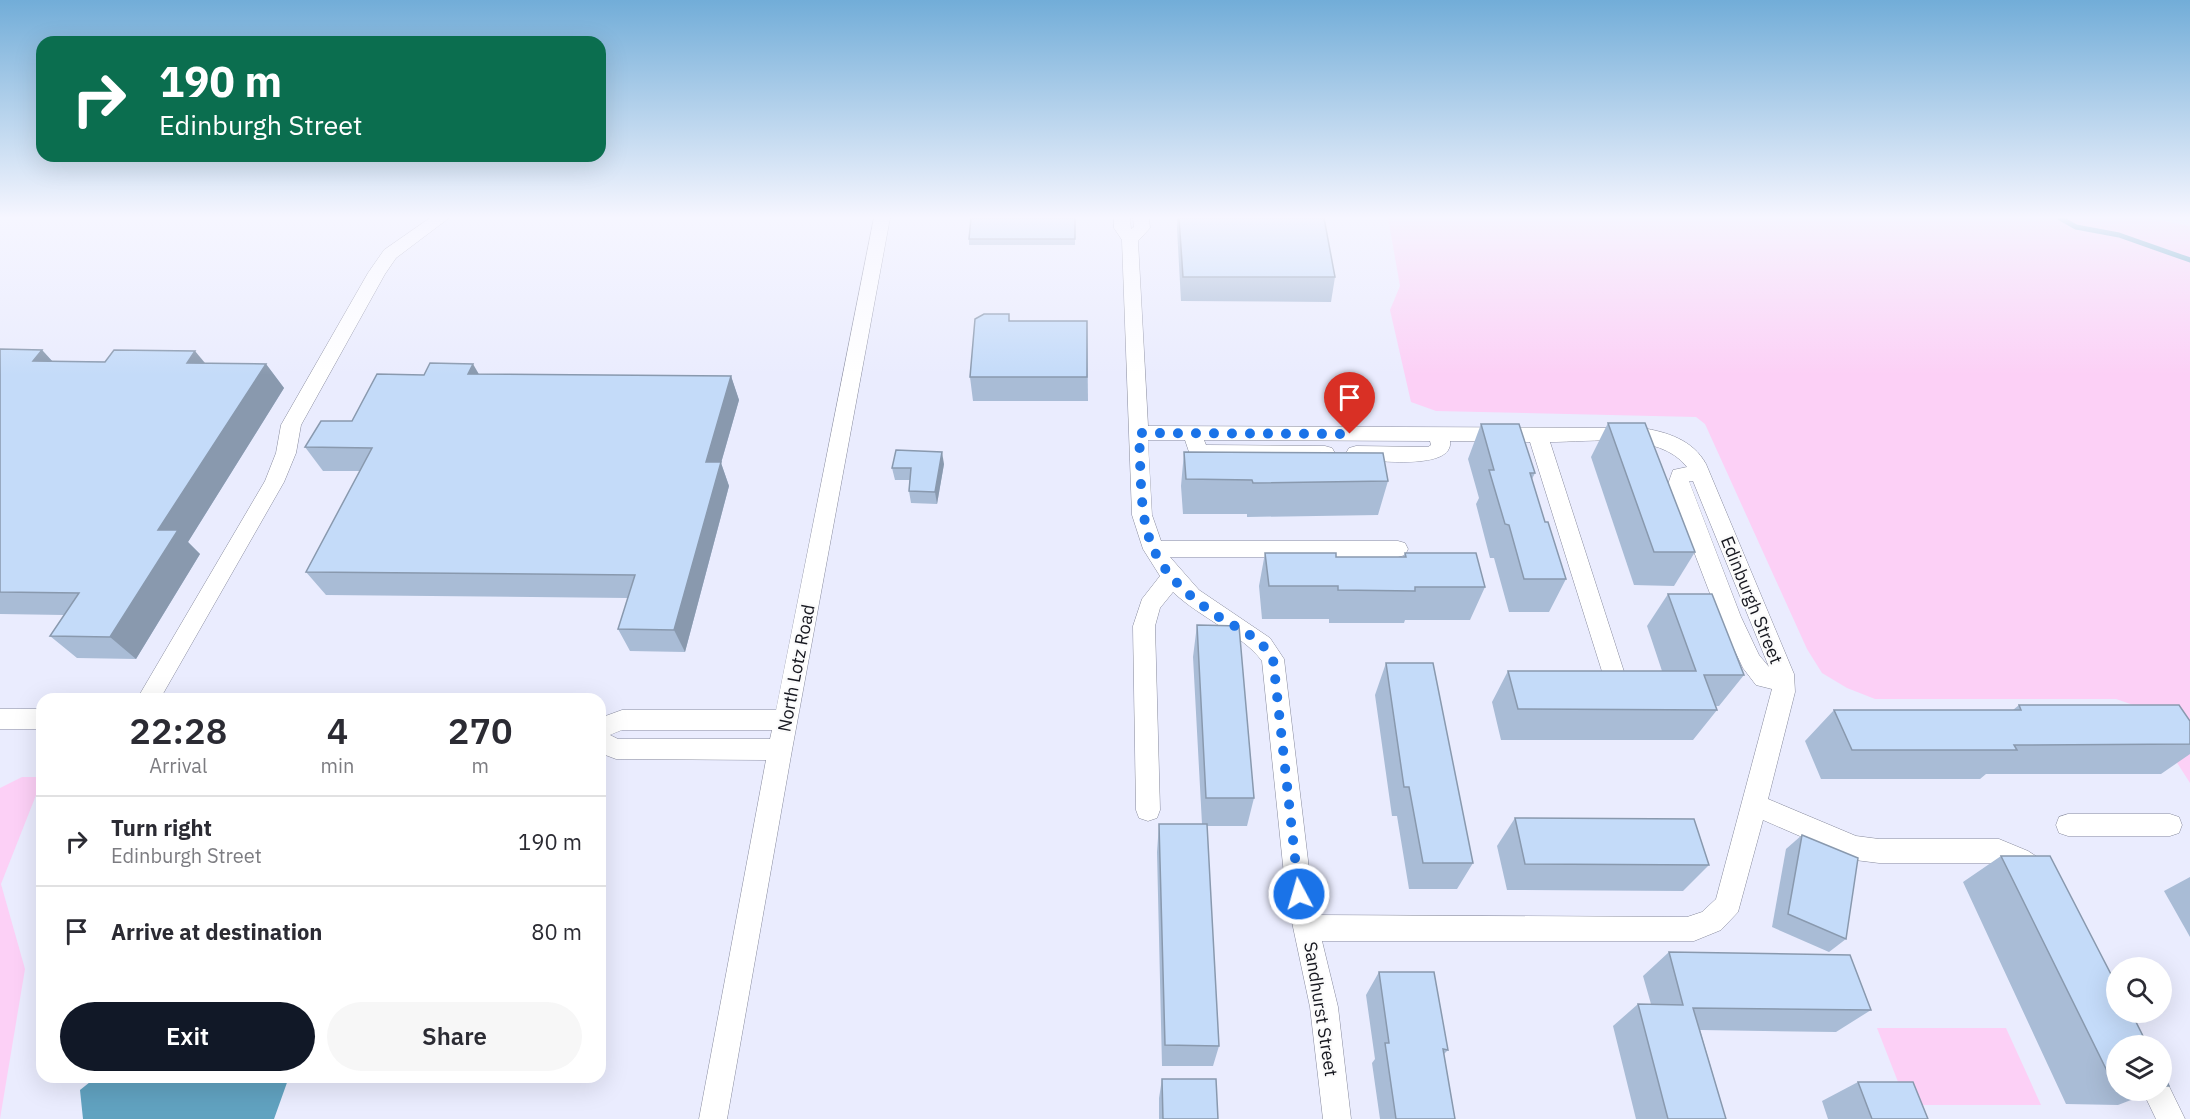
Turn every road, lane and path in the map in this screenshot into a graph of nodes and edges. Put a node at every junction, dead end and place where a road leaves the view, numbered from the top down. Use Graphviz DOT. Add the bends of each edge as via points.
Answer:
graph roads {
  1 [pos="379,270"];
  2 [pos="872,270"];
  3 [pos="1131,270"];
  4 [pos="1139,433"];
  5 [pos="1538,435"];
  6 [pos="1153,549"];
  7 [pos="1398,549"];
  8 [pos="1172,578"];
  9 [pos="1616,681"];
  10 [pos="151,693"];
  11 [pos="0,719"];
  12 [pos="36,719"];
  13 [pos="786,720"];
  14 [pos="606,726"];
  15 [pos="606,744"];
  16 [pos="780,750"];
  17 [pos="1756,805"];
  18 [pos="1148,810"];
  19 [pos="2068,825"];
  20 [pos="2170,825"];
  21 [pos="2052,887"];
  22 [pos="1307,928"];
  23 [pos="2162,1101"];
  24 [pos="713,1119"];
  25 [pos="1338,1119"];
  26 [pos="2171,1119"];
  1 -- 10 [label="street" via="291,426 274,482"];
  2 -- 13 [label="street, North Lotz Road"];
  3 -- 4 [label="street, Sandhurst Street"];
  4 -- 5 [label="street, Edinburgh Street"];
  4 -- 6 [label="street, Sandhurst Street" via="1142,515"];
  5 -- 9 [label="street"];
  5 -- 17 [label="street, Edinburgh Street" via="1658,437 1686,452 1700,473 1783,674 1784,692"];
  6 -- 7 [label="street"];
  6 -- 8 [label="street, Sandhurst Street"];
  8 -- 18 [label="street" via="1150,605 1144,626"];
  8 -- 22 [label="street, Sandhurst Street" via="1217,615 1257,638 1273,659 1299,894"];
  11 -- 12 [label="street"];
  13 -- 14 [label="street" via="622,720"];
  13 -- 16 [label="street, North Lotz Road"];
  15 -- 16 [label="street" via="616,749"];
  16 -- 24 [label="street, North Lotz Road"];
  17 -- 21 [label="street" via="1855,848 1999,851 2031,866"];
  17 -- 22 [label="street, Edinburgh Street" via="1729,903 1718,918 1700,928"];
  19 -- 20 [label="street"];
  22 -- 25 [label="street, Sandhurst Street" via="1324,1007"];
  23 -- 26 [label="street"];
}
